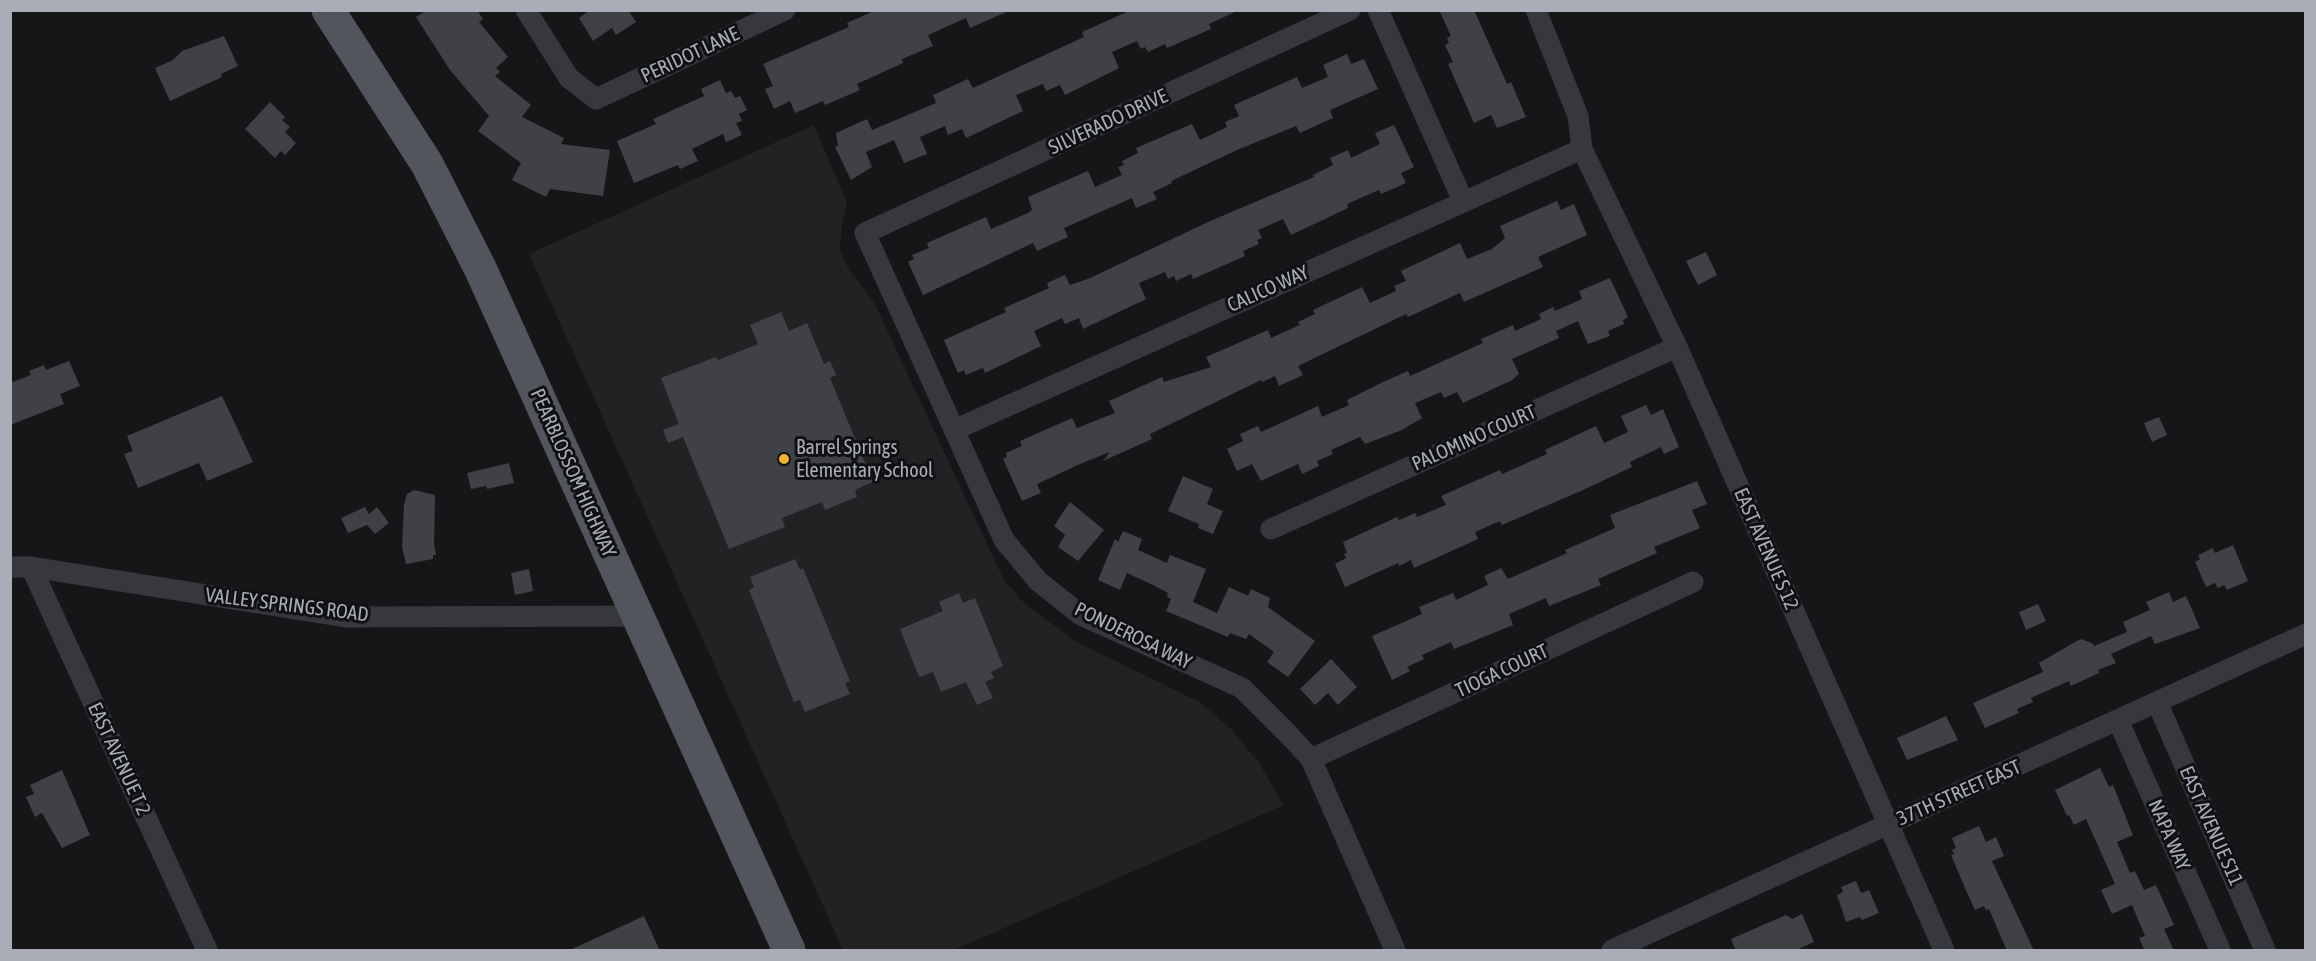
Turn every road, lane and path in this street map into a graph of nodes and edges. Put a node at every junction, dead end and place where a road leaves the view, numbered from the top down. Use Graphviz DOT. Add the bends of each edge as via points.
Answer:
graph roads {
  1 [pos="328,10"];
  2 [pos="526,10"];
  3 [pos="785,10"];
  4 [pos="1350,10"];
  5 [pos="1378,10"];
  6 [pos="1536,10"];
  7 [pos="1582,149"];
  8 [pos="1463,201"];
  9 [pos="865,233"];
  10 [pos="1677,347"];
  11 [pos="954,430"];
  12 [pos="1271,529"];
  13 [pos="21,567"];
  14 [pos="1693,582"];
  15 [pos="638,616"];
  16 [pos="2306,634"];
  17 [pos="2157,702"];
  18 [pos="2118,720"];
  19 [pos="1311,759"];
  20 [pos="1887,825"];
  21 [pos="207,951"];
  22 [pos="789,951"];
  23 [pos="1395,951"];
  24 [pos="1612,951"];
  25 [pos="1944,951"];
  26 [pos="2220,951"];
  27 [pos="2265,951"];
  1 -- 15 [label="main road, PEARBLOSSOM HIGHWAY" via="427,164 480,268"];
  2 -- 3 [label="street, PERIDOT LANE" via="569,78 596,99"];
  4 -- 9 [label="street, SILVERADO DRIVE"];
  5 -- 8 [label="street"];
  6 -- 7 [label="street, EAST AVENUE S 12" via="1578,116"];
  7 -- 8 [label="street, CALICO WAY"];
  7 -- 10 [label="street, EAST AVENUE S 12"];
  8 -- 11 [label="street, CALICO WAY"];
  9 -- 11 [label="street, PONDEROSA WAY"];
  10 -- 12 [label="street, PALOMINO COURT"];
  10 -- 20 [label="street, EAST AVENUE S 12"];
  11 -- 19 [label="street, PONDEROSA WAY" via="1005,540 1038,581 1081,615 1242,688"];
  13 -- 15 [label="street, VALLEY SPRINGS ROAD" via="346,617"];
  13 -- 21 [label="street, EAST AVENUE T 2"];
  14 -- 19 [label="street, TIOGA COURT"];
  15 -- 22 [label="main road, PEARBLOSSOM HIGHWAY"];
  16 -- 17 [label="street, 37TH STREET EAST"];
  17 -- 18 [label="street, 37TH STREET EAST"];
  17 -- 27 [label="street, EAST AVENUE S11"];
  18 -- 20 [label="street, 37TH STREET EAST"];
  18 -- 26 [label="street, NAPA WAY"];
  19 -- 23 [label="street, PONDEROSA WAY"];
  20 -- 24 [label="street, 37TH STREET EAST"];
  20 -- 25 [label="street, EAST AVENUE S 12"];
}
